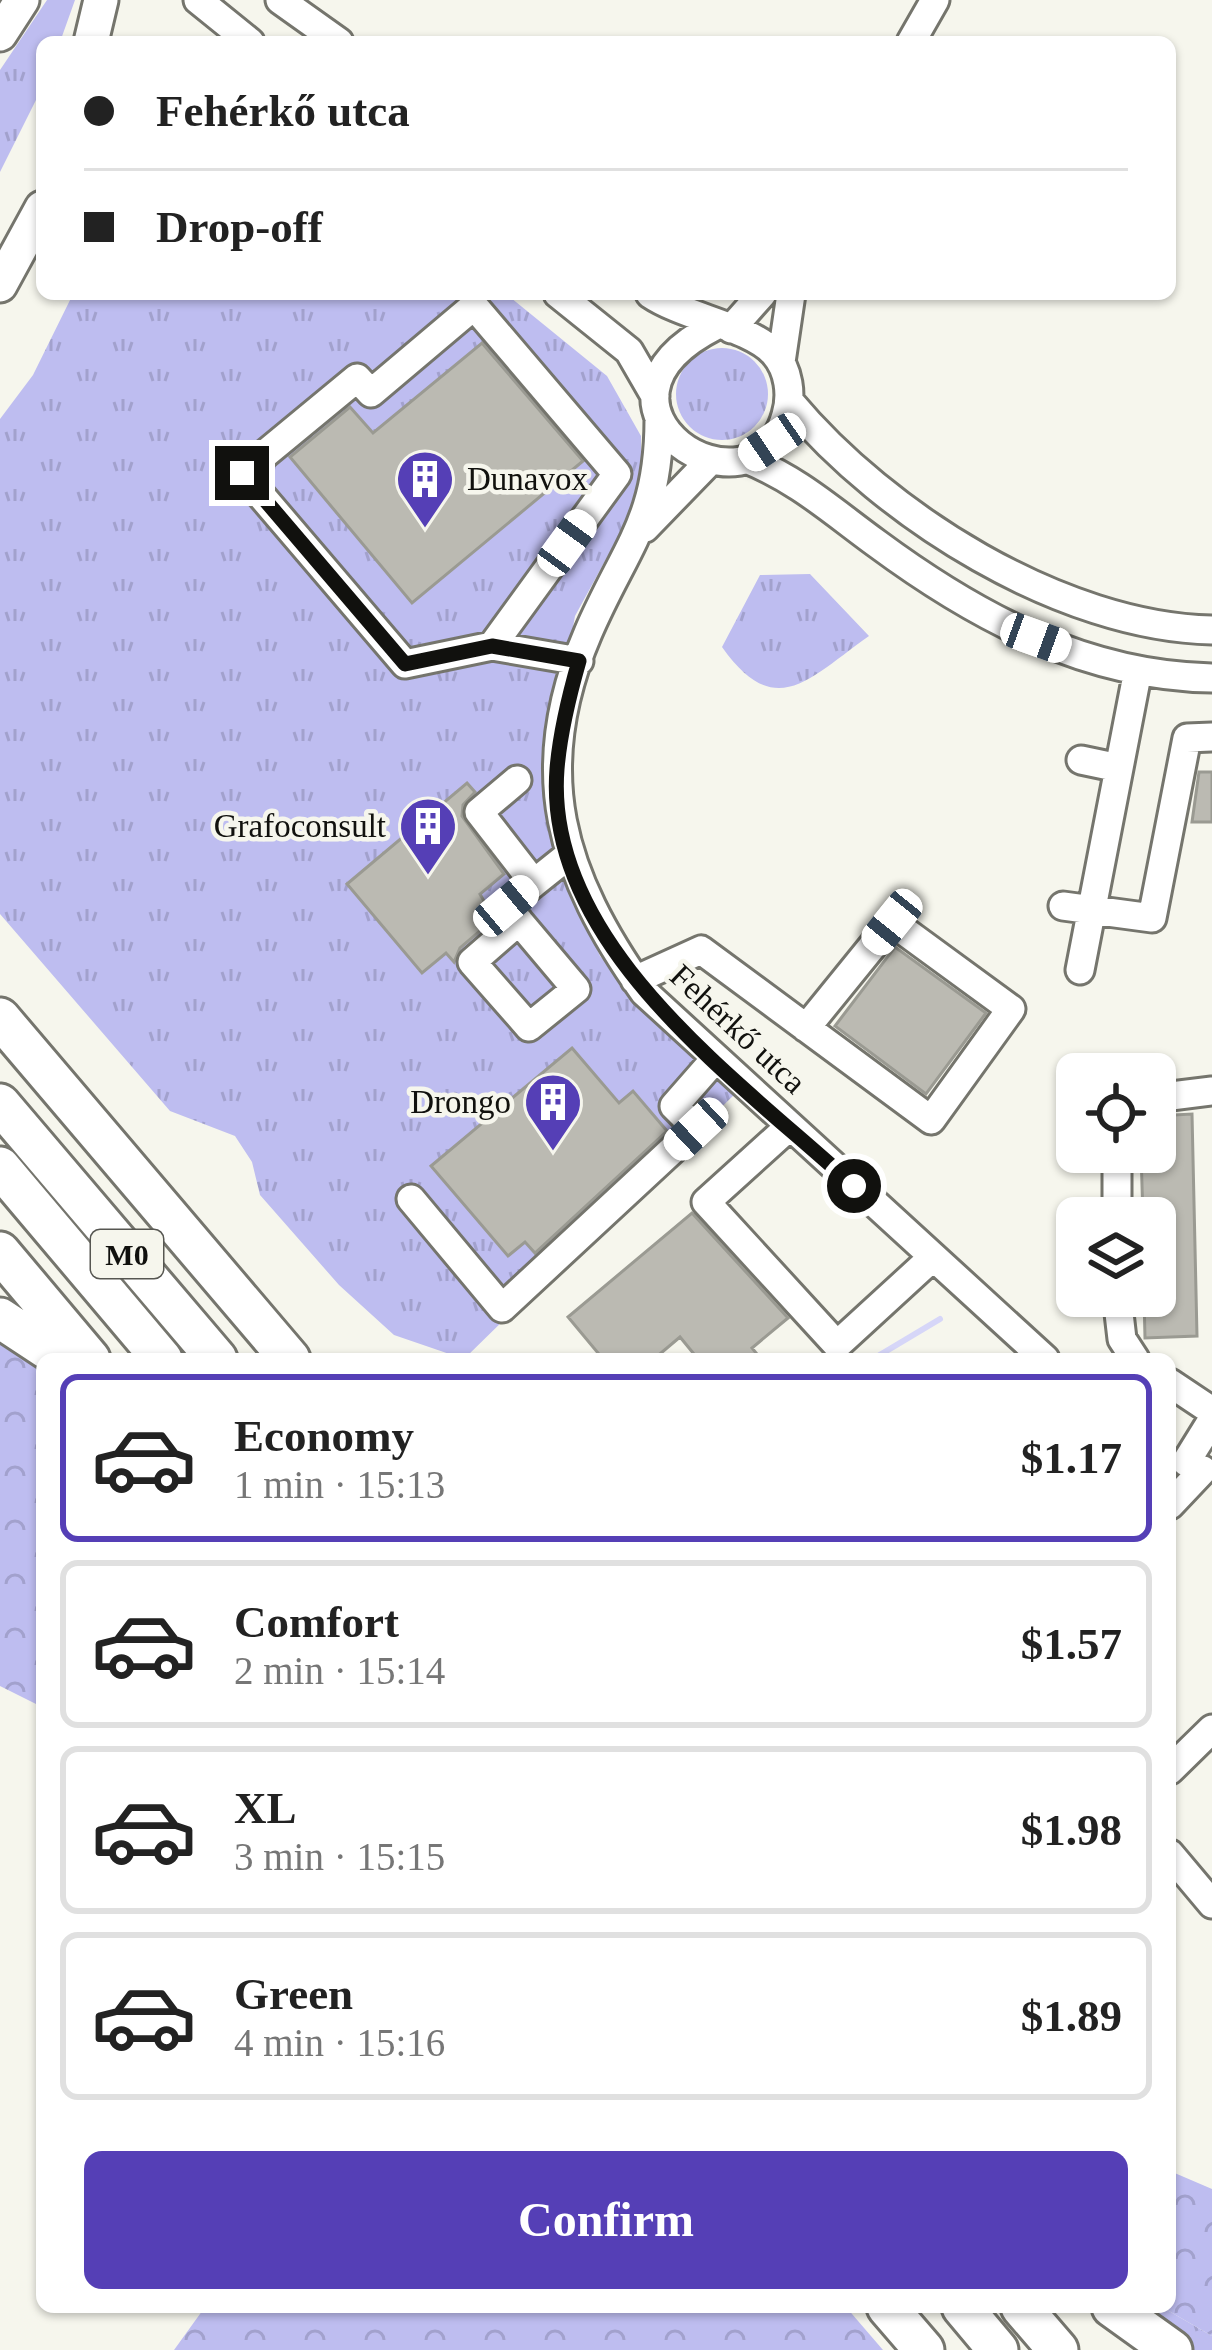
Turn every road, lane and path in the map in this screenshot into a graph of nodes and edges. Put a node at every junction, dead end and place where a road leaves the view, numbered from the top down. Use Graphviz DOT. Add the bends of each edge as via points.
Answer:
graph roads {
  1 [pos="22,0"];
  2 [pos="101,0"];
  3 [pos="198,0"];
  4 [pos="280,0"];
  5 [pos="935,0"];
  6 [pos="0,34"];
  7 [pos="92,36"];
  8 [pos="243,36"];
  9 [pos="331,36"];
  10 [pos="914,36"];
  11 [pos="36,219"];
  12 [pos="0,285"];
  13 [pos="565,300"];
  14 [pos="663,300"];
  15 [pos="755,300"];
  16 [pos="790,300"];
  17 [pos="723,328"];
  18 [pos="781,362"];
  19 [pos="790,402"];
  20 [pos="657,407"];
  21 [pos="746,459"];
  22 [pos="709,462"];
  23 [pos="642,532"];
  24 [pos="1212,630"];
  25 [pos="492,646"];
  26 [pos="579,661"];
  27 [pos="1138,670"];
  28 [pos="1212,678"];
  29 [pos="1212,737"];
  30 [pos="1081,760"];
  31 [pos="1119,768"];
  32 [pos="517,780"];
  33 [pos="569,855"];
  34 [pos="534,883"];
  35 [pos="1063,906"];
  36 [pos="1092,910"];
  37 [pos="519,921"];
  38 [pos="1080,970"];
  39 [pos="635,980"];
  40 [pos="0,1018"];
  41 [pos="806,1028"];
  42 [pos="716,1058"];
  43 [pos="1212,1091"];
  44 [pos="1176,1095"];
  45 [pos="0,1103"];
  46 [pos="790,1126"];
  47 [pos="0,1167"];
  48 [pos="411,1199"];
  49 [pos="0,1252"];
  50 [pos="933,1257"];
  51 [pos="1120,1317"];
  52 [pos="0,1318"];
  53 [pos="53,1353"];
  54 [pos="85,1353"];
  55 [pos="157,1353"];
  56 [pos="212,1353"];
  57 [pos="285,1353"];
  58 [pos="1038,1353"];
  59 [pos="1131,1353"];
  60 [pos="1176,1387"];
  61 [pos="1212,1411"];
  62 [pos="1212,1420"];
  63 [pos="1193,1465"];
  64 [pos="1176,1495"];
  65 [pos="1212,1729"];
  66 [pos="1176,1764"];
  67 [pos="1176,1861"];
  68 [pos="1212,1904"];
  69 [pos="892,2313"];
  70 [pos="967,2313"];
  71 [pos="1026,2313"];
  72 [pos="1093,2313"];
  73 [pos="1120,2313"];
  74 [pos="924,2350"];
  75 [pos="998,2350"];
  76 [pos="1058,2350"];
  77 [pos="1125,2350"];
  78 [pos="1172,2350"];
  1 -- 6 [label="main road"];
  2 -- 7 [label="main road"];
  3 -- 8 [label="street"];
  4 -- 9 [label="street"];
  5 -- 10 [label="street"];
  11 -- 12 [label="main road"];
  13 -- 20 [label="street" via="629,351"];
  14 -- 17 [label="street"];
  15 -- 17 [label="street"];
  16 -- 18 [label="street"];
  17 -- 18 [label="street" via="758,339"];
  17 -- 20 [label="street" via="667,358"];
  18 -- 19 [label="street"];
  19 -- 21 [label="street" via="772,442"];
  19 -- 24 [label="street" via="820,439 889,493 1020,581 1124,620"];
  20 -- 22 [label="street" via="684,452"];
  20 -- 23 [label="street" via="659,464"];
  21 -- 22 [label="street"];
  21 -- 27 [label="street" via="791,477 998,624"];
  22 -- 23 [label="street"];
  23 -- 26 [label="street, Fehérkő utca"];
  25 -- 25 [label="street" via="617,474 474,306 370,393 357,377 242,473 405,664"];
  25 -- 26 [label="street"];
  26 -- 33 [label="street, Fehérkő utca" via="556,772"];
  27 -- 28 [label="street"];
  27 -- 31 [label="street"];
  29 -- 36 [label="street" via="1187,738 1152,918"];
  30 -- 31 [label="street"];
  31 -- 36 [label="street"];
  32 -- 34 [label="street" via="479,812"];
  33 -- 34 [label="street"];
  33 -- 39 [label="street, Fehérkő utca" via="597,925"];
  34 -- 37 [label="street" via="506,906"];
  35 -- 36 [label="street"];
  36 -- 38 [label="street"];
  39 -- 41 [label="street" via="700,950"];
  39 -- 42 [label="street, Fehérkő utca"];
  40 -- 57 [label="highway"];
  41 -- 41 [label="street" via="931,1120 1011,1009 892,922"];
  42 -- 46 [label="street, Fehérkő utca"];
  42 -- 48 [label="street" via="674,1106 696,1129 502,1308"];
  43 -- 44 [label="street"];
  45 -- 56 [label="highway, M0"];
  46 -- 50 [label="street, Fehérkő utca"];
  46 -- 50 [label="street" via="706,1202 837,1345"];
  47 -- 55 [label="highway, M0"];
  49 -- 54 [label="highway"];
  50 -- 58 [label="street, Fehérkő utca"];
  51 -- 59 [label="street"];
  52 -- 53 [label="highway"];
  60 -- 61 [label="street"];
  62 -- 63 [label="street"];
  63 -- 64 [label="street"];
  65 -- 66 [label="street"];
  67 -- 68 [label="street"];
  69 -- 74 [label="highway"];
  70 -- 75 [label="highway"];
  71 -- 76 [label="highway"];
  72 -- 77 [label="highway"];
  73 -- 78 [label="highway"];
}
